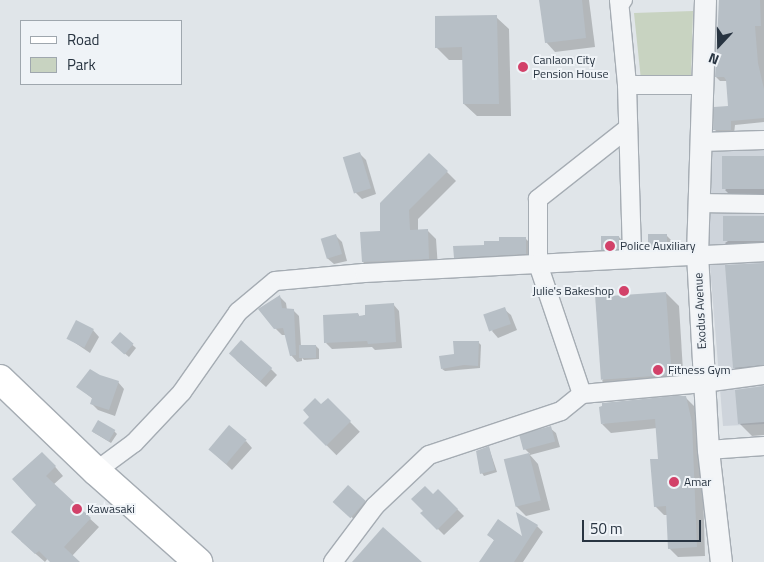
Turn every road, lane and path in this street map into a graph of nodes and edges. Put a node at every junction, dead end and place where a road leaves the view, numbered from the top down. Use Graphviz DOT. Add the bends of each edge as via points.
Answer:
graph roads {
  1 [pos="623,0"];
  2 [pos="705,0"];
  3 [pos="627,85"];
  4 [pos="702,85"];
  5 [pos="628,128"];
  6 [pos="764,140"];
  7 [pos="700,142"];
  8 [pos="699,203"];
  9 [pos="764,204"];
  10 [pos="764,252"];
  11 [pos="697,254"];
  12 [pos="632,258"];
  13 [pos="538,264"];
  14 [pos="764,375"];
  15 [pos="0,379"];
  16 [pos="704,383"];
  17 [pos="582,394"];
  18 [pos="764,446"];
  19 [pos="708,450"];
  20 [pos="96,471"];
  21 [pos="198,562"];
  22 [pos="333,562"];
  23 [pos="722,562"];
  1 -- 3 [label="street" via="619,0"];
  2 -- 4 [label="street, Exodus Avenue"];
  3 -- 4 [label="street"];
  3 -- 5 [label="street"];
  4 -- 7 [label="street, Exodus Avenue"];
  5 -- 12 [label="street"];
  5 -- 13 [label="street" via="538,199"];
  6 -- 7 [label="street"];
  7 -- 8 [label="street, Exodus Avenue"];
  8 -- 9 [label="street"];
  8 -- 11 [label="street, Exodus Avenue"];
  10 -- 11 [label="street"];
  11 -- 12 [label="street"];
  11 -- 16 [label="street, Exodus Avenue"];
  12 -- 13 [label="street"];
  13 -- 17 [label="street"];
  13 -- 20 [label="street" via="275,281 238,312 182,392 141,436"];
  14 -- 16 [label="street"];
  15 -- 20 [label="main road"];
  16 -- 17 [label="street"];
  16 -- 19 [label="street, Exodus Avenue"];
  17 -- 22 [label="street" via="561,411 429,455 375,506"];
  18 -- 19 [label="street"];
  19 -- 23 [label="street, Exodus Avenue"];
  20 -- 21 [label="main road"];
}
